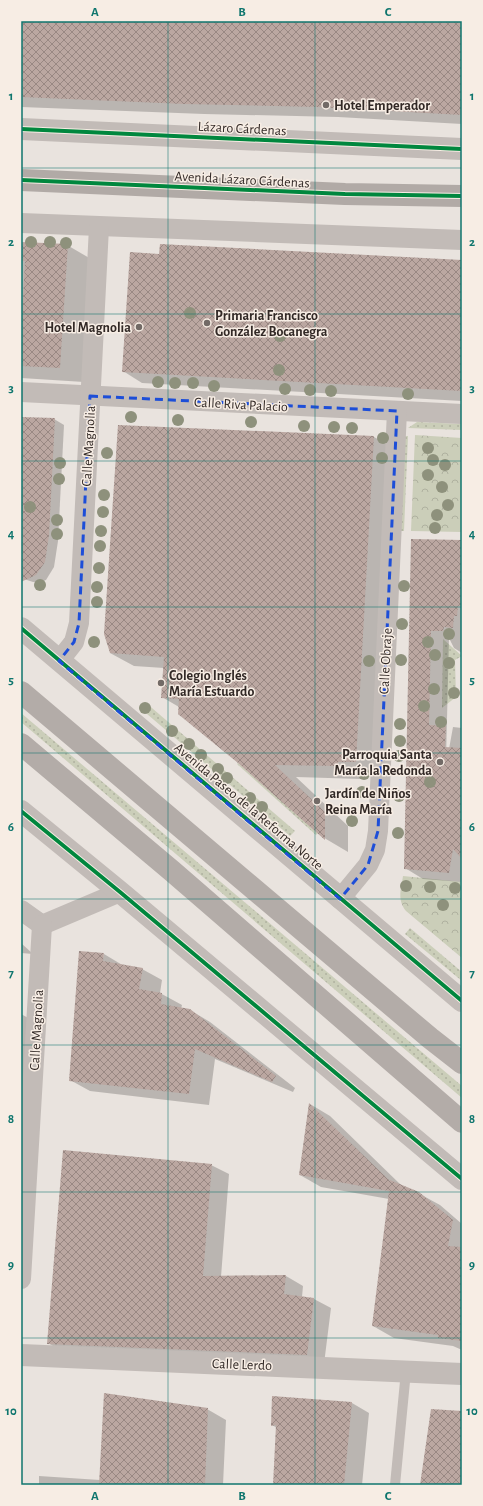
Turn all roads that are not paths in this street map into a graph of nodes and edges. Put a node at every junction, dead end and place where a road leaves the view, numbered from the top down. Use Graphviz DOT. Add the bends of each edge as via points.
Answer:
graph roads {
  1 [pos="21,130"];
  2 [pos="462,149"];
  3 [pos="21,180"];
  4 [pos="462,196"];
  5 [pos="21,223"];
  6 [pos="99,227"];
  7 [pos="462,240"];
  8 [pos="21,392"];
  9 [pos="90,396"];
  10 [pos="397,411"];
  11 [pos="462,414"];
  12 [pos="21,628"];
  13 [pos="60,661"];
  14 [pos="21,692"];
  15 [pos="21,744"];
  16 [pos="21,811"];
  17 [pos="120,892"];
  18 [pos="340,899"];
  19 [pos="21,910"];
  20 [pos="42,925"];
  21 [pos="462,1001"];
  22 [pos="462,1063"];
  23 [pos="462,1122"];
  24 [pos="462,1179"];
  25 [pos="21,1279"];
  26 [pos="21,1355"];
  27 [pos="406,1372"];
  28 [pos="462,1374"];
  29 [pos="395,1485"];
  1 -- 2 [label="street, Lázaro Cárdenas"];
  3 -- 4 [label="main road, Avenida Lázaro Cárdenas" via="345,194"];
  5 -- 6 [label="street"];
  6 -- 7 [label="street"];
  6 -- 9 [label="street, Calle Magnolia"];
  8 -- 9 [label="street, Calle Riva Palacio"];
  9 -- 10 [label="street, Calle Riva Palacio"];
  9 -- 13 [label="street, Calle Magnolia" via="79,623 74,642"];
  10 -- 11 [label="street, Calle Riva Palacio"];
  10 -- 18 [label="street, Calle Obraje" via="378,831 368,865"];
  12 -- 13 [label="street, Avenida Paseo de la Reforma Norte"];
  13 -- 18 [label="street, Avenida Paseo de la Reforma Norte"];
  14 -- 22 [label="main road"];
  15 -- 23 [label="main road"];
  16 -- 17 [label="street"];
  17 -- 20 [label="street"];
  17 -- 24 [label="street"];
  18 -- 21 [label="street, Avenida Paseo de la Reforma Norte"];
  19 -- 20 [label="street"];
  20 -- 25 [label="street, Calle Magnolia"];
  26 -- 27 [label="street, Calle Lerdo"];
  27 -- 28 [label="street, Calle Lerdo"];
  27 -- 29 [label="lane"];
}
